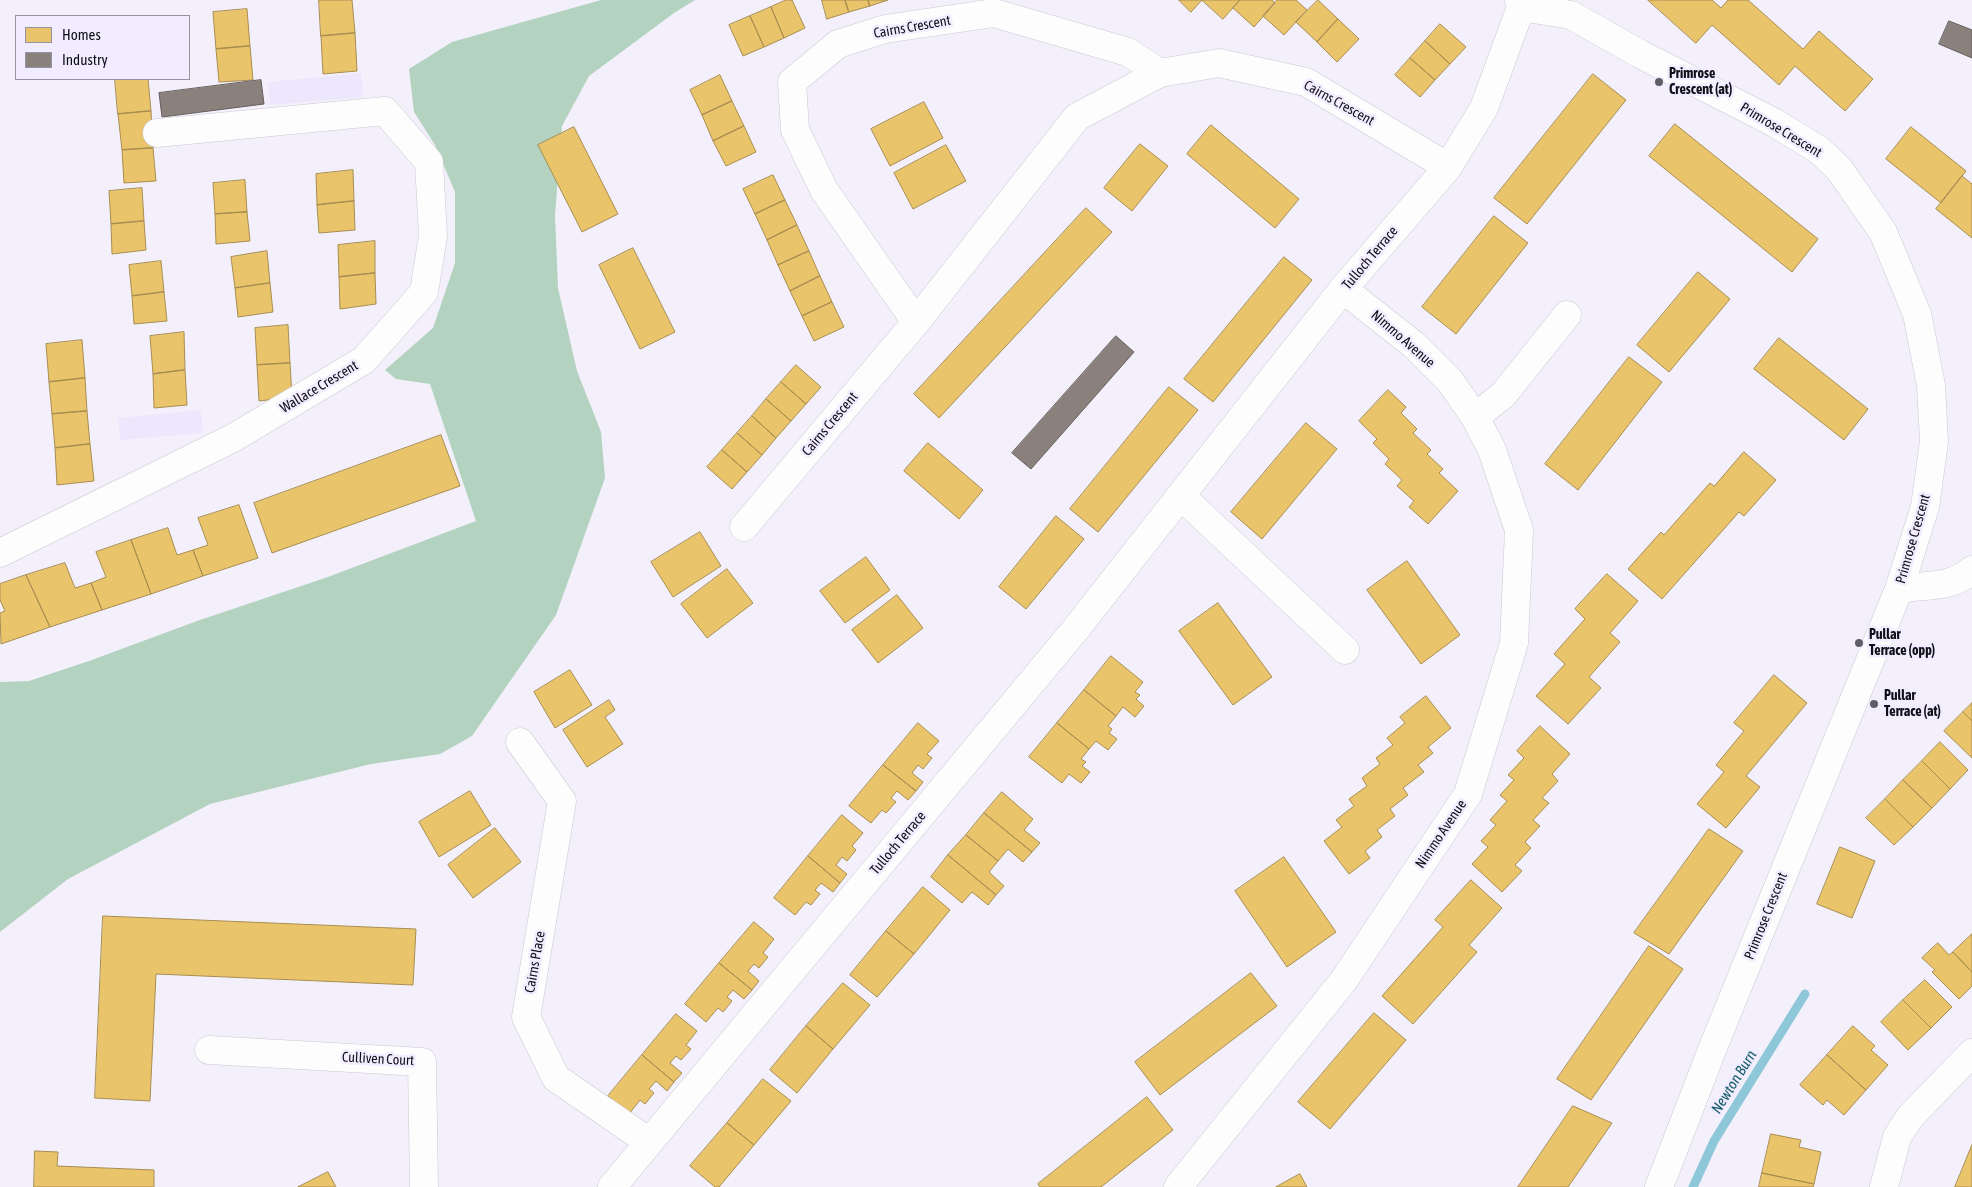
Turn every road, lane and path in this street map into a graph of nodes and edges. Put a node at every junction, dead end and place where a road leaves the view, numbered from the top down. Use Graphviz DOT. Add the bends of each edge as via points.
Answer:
graph roads {
  1 [pos="1520,3"];
  2 [pos="1160,73"];
  3 [pos="157,133"];
  4 [pos="1448,167"];
  5 [pos="1343,289"];
  6 [pos="1567,315"];
  7 [pos="916,322"];
  8 [pos="1475,417"];
  9 [pos="1181,496"];
  10 [pos="744,527"];
  11 [pos="0,553"];
  12 [pos="1972,570"];
  13 [pos="1899,589"];
  14 [pos="1345,650"];
  15 [pos="520,742"];
  16 [pos="208,1050"];
  17 [pos="1972,1053"];
  18 [pos="649,1142"];
  19 [pos="424,1187"];
  20 [pos="612,1187"];
  21 [pos="1178,1187"];
  22 [pos="1659,1187"];
  23 [pos="1884,1187"];
  1 -- 4 [label="street, Tulloch Terrace" via="1484,108"];
  1 -- 13 [label="street, Primrose Crescent" via="1571,15 1819,150 1839,169 1883,232 1917,314 1931,385 1934,442 1925,507"];
  2 -- 4 [label="street, Cairns Crescent" via="1219,63 1306,82"];
  2 -- 7 [label="street, Cairns Crescent" via="1077,117"];
  2 -- 7 [label="street, Cairns Crescent" via="1128,52 994,13 885,29 838,44 792,82 795,130 824,190"];
  3 -- 11 [label="street, Wallace Crescent" via="385,110 429,162 433,236 424,292 364,360 233,438"];
  4 -- 5 [label="street, Tulloch Terrace"];
  5 -- 8 [label="street, Nimmo Avenue" via="1414,345 1450,381"];
  5 -- 9 [label="street, Tulloch Terrace"];
  6 -- 8 [label="street" via="1503,396"];
  7 -- 10 [label="street, Cairns Crescent"];
  8 -- 21 [label="street, Nimmo Avenue" via="1492,450 1519,530 1514,643 1468,794 1344,980"];
  9 -- 14 [label="street"];
  9 -- 18 [label="street, Tulloch Terrace" via="1075,630"];
  12 -- 13 [label="street" via="1962,578 1938,586"];
  13 -- 22 [label="street, Primrose Crescent"];
  15 -- 18 [label="street, Cairns Place" via="562,800 526,1017 556,1078"];
  16 -- 19 [label="street, Culliven Court" via="422,1062"];
  17 -- 23 [label="street" via="1910,1117 1897,1137"];
  18 -- 20 [label="street, Tulloch Terrace"];
}
